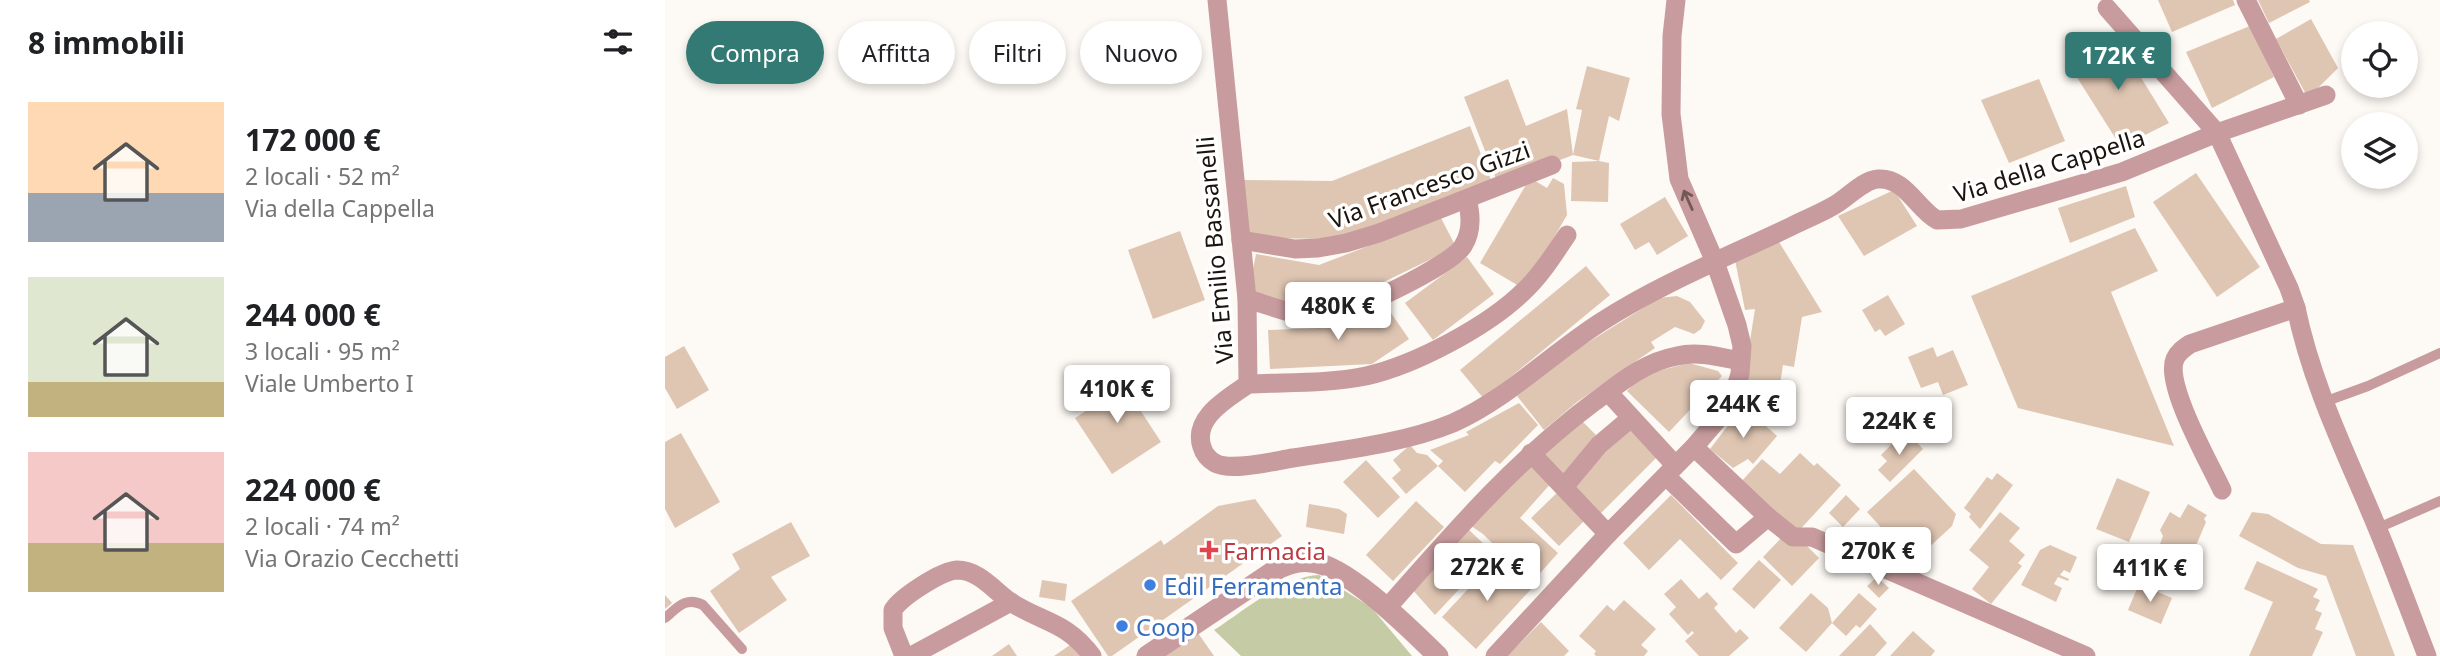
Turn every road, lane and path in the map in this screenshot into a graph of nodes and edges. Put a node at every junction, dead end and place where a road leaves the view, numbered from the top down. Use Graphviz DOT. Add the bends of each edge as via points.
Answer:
graph roads {
  1 [pos="1217,0"];
  2 [pos="1676,0"];
  3 [pos="2246,0"];
  4 [pos="2107,8"];
  5 [pos="2326,95"];
  6 [pos="2298,105"];
  7 [pos="2217,133"];
  8 [pos="1552,165"];
  9 [pos="1467,199"];
  10 [pos="1567,235"];
  11 [pos="1241,240"];
  12 [pos="1715,262"];
  13 [pos="1247,299"];
  14 [pos="2297,308"];
  15 [pos="2440,353"];
  16 [pos="1740,361"];
  17 [pos="1248,384"];
  18 [pos="1608,392"];
  19 [pos="2324,402"];
  20 [pos="1631,418"];
  21 [pos="1694,447"];
  22 [pos="1531,453"];
  23 [pos="1671,471"];
  24 [pos="1564,486"];
  25 [pos="2222,490"];
  26 [pos="2440,501"];
  27 [pos="1767,517"];
  28 [pos="2378,528"];
  29 [pos="1608,534"];
  30 [pos="1011,602"];
  31 [pos="1387,608"];
  32 [pos="665,618"];
  33 [pos="742,649"];
  34 [pos="904,656"];
  35 [pos="911,656"];
  36 [pos="1092,656"];
  37 [pos="1147,656"];
  38 [pos="1438,656"];
  39 [pos="1495,656"];
  40 [pos="2086,656"];
  41 [pos="2427,656"];
  1 -- 11 [label="street, Via Emilio Bassanelli"];
  12 -- 2 [label="street, one-way" via="1679,179 1671,114"];
  3 -- 6 [label="street"];
  4 -- 7 [label="street"];
  5 -- 6 [label="street, Via della Cappella"];
  6 -- 7 [label="street, Via della Cappella"];
  7 -- 12 [label="street, Via della Cappella" via="2122,172 1954,220 1937,220 1902,188 1877,179 1831,207"];
  7 -- 14 [label="street"];
  8 -- 9 [label="street, Via Francesco Gizzi"];
  9 -- 11 [label="street, Via Francesco Gizzi" via="1332,246 1295,249"];
  9 -- 13 [label="street" via="1470,226 1457,254 1356,309 1306,316"];
  10 -- 17 [label="street" via="1543,271 1515,299 1414,360 1339,380"];
  11 -- 13 [label="street, Via Emilio Bassanelli"];
  12 -- 16 [label="street" via="1737,325"];
  12 -- 17 [label="street, Via Emilio Bassanelli" via="1602,321 1473,413 1425,432 1296,457 1218,464 1203,450 1204,422 1216,407"];
  13 -- 17 [label="street, Via Emilio Bassanelli"];
  14 -- 19 [label="street"];
  14 -- 25 [label="street" via="2190,344 2174,360 2177,393"];
  15 -- 19 [label="lane"];
  16 -- 18 [label="street" via="1697,354 1677,356 1640,369"];
  16 -- 21 [label="street" via="1729,407"];
  18 -- 20 [label="street"];
  18 -- 22 [label="street"];
  19 -- 28 [label="street"];
  20 -- 23 [label="street"];
  20 -- 24 [label="street" via="1599,445"];
  21 -- 23 [label="street"];
  21 -- 27 [label="street"];
  22 -- 24 [label="street"];
  22 -- 31 [label="street"];
  23 -- 27 [label="street" via="1736,544"];
  23 -- 29 [label="street"];
  24 -- 29 [label="street"];
  26 -- 28 [label="lane"];
  27 -- 40 [label="street" via="1793,537 1812,537"];
  28 -- 41 [label="street"];
  29 -- 39 [label="street"];
  30 -- 34 [label="street" via="972,573 956,570 943,574 893,610 893,628"];
  30 -- 35 [label="street"];
  30 -- 36 [label="street" via="1064,628"];
  31 -- 37 [label="street" via="1330,567 1294,563 1274,571"];
  31 -- 38 [label="street"];
  32 -- 33 [label="lane" via="685,602 698,602"];
}
